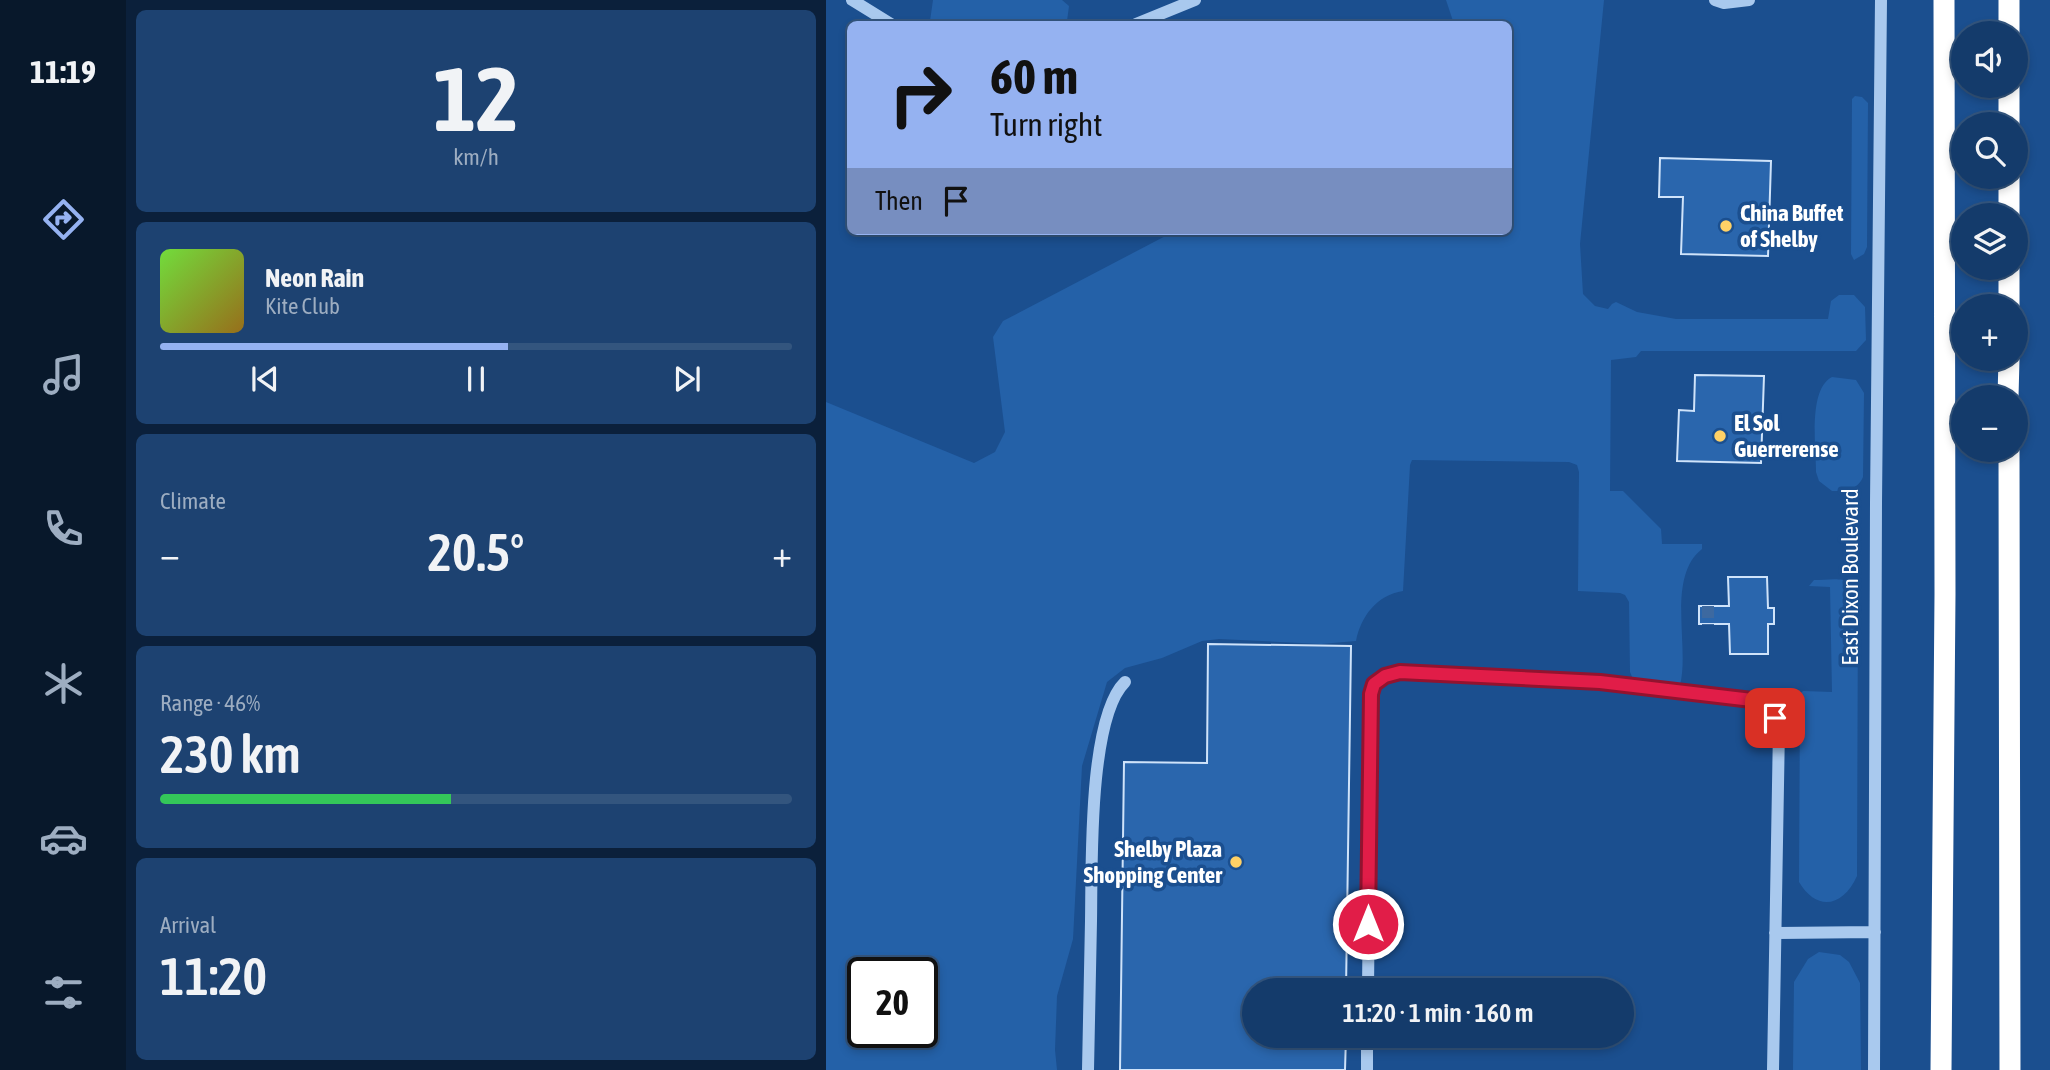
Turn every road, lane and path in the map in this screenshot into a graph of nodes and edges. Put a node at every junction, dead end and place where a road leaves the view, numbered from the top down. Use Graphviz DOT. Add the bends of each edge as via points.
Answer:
graph roads {
  1 [pos="852,0"];
  2 [pos="1195,0"];
  3 [pos="1715,0"];
  4 [pos="1749,0"];
  5 [pos="1881,0"];
  6 [pos="1944,0"];
  7 [pos="2009,0"];
  8 [pos="886,21"];
  9 [pos="1143,21"];
  10 [pos="2009,21"];
  11 [pos="2008,462"];
  12 [pos="1125,682"];
  13 [pos="1875,932"];
  14 [pos="1775,933"];
  15 [pos="1368,978"];
  16 [pos="1367,1048"];
  17 [pos="1088,1070"];
  18 [pos="1367,1070"];
  19 [pos="1773,1070"];
  20 [pos="1874,1070"];
  21 [pos="1941,1070"];
  22 [pos="2010,1070"];
  1 -- 8 [label="street"];
  2 -- 9 [label="street"];
  3 -- 4 [label="street"];
  5 -- 13 [label="street, East Dixon Boulevard"];
  6 -- 21 [label="highway"];
  7 -- 10 [label="highway"];
  11 -- 22 [label="highway"];
  12 -- 17 [label="street" via="1113,700 1094,793"];
  13 -- 14 [label="street"];
  13 -- 20 [label="street, East Dixon Boulevard"];
  14 -- 15 [label="street" via="1779,729 1765,707 1752,700 1600,682 1400,672 1374,684 1371,694"];
  14 -- 19 [label="street"];
  16 -- 18 [label="street"];
}
